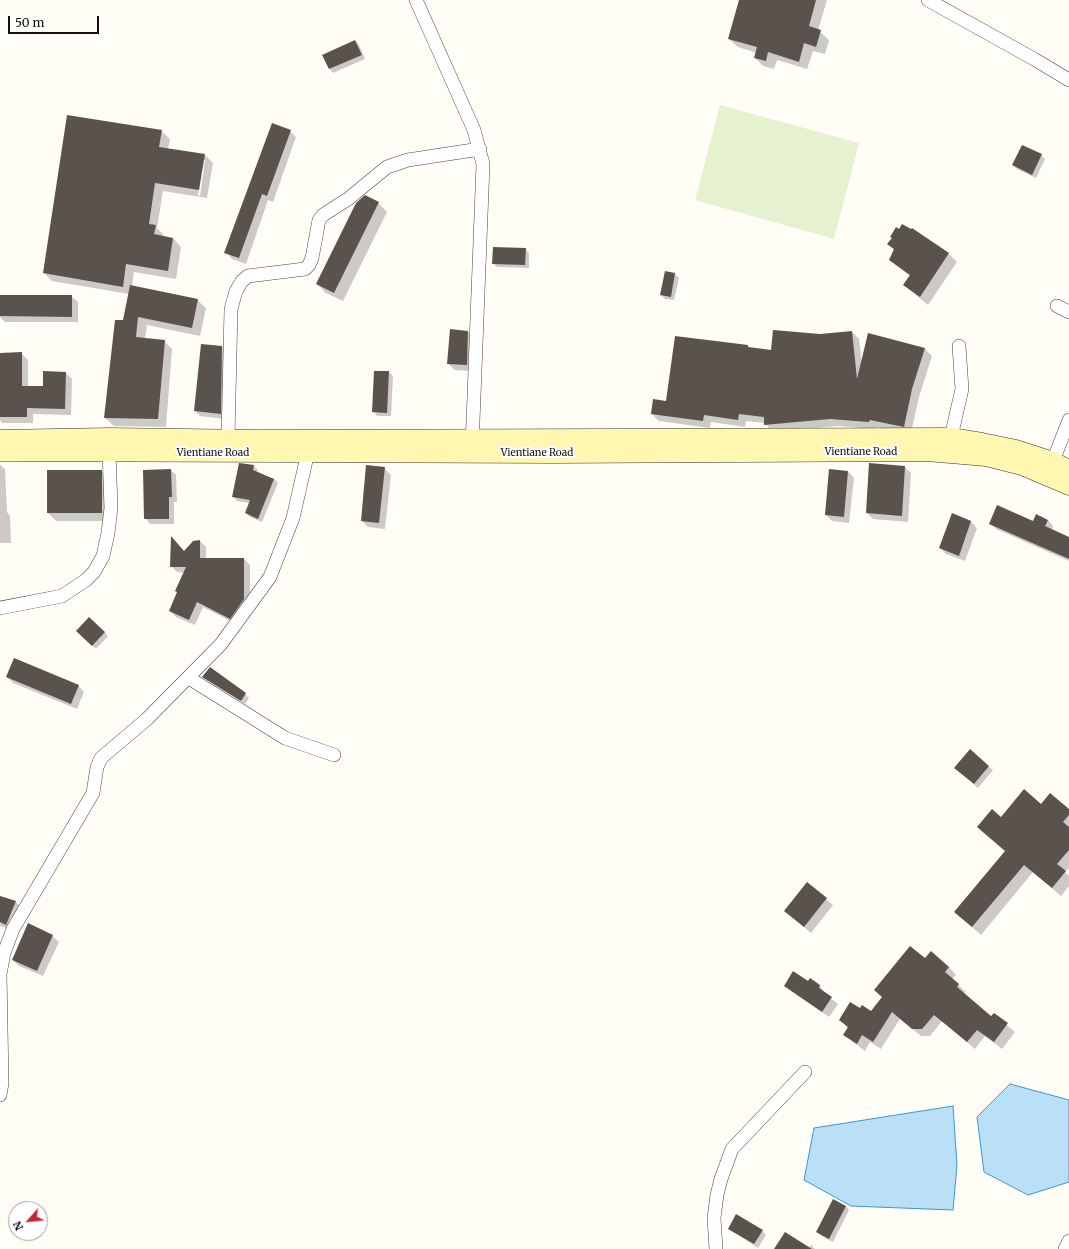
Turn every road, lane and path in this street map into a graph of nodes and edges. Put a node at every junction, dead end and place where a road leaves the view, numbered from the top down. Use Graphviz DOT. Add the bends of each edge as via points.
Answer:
graph roads {
  1 [pos="416,0"];
  2 [pos="928,0"];
  3 [pos="1069,80"];
  4 [pos="480,149"];
  5 [pos="959,346"];
  6 [pos="1069,420"];
  7 [pos="228,438"];
  8 [pos="951,438"];
  9 [pos="0,439"];
  10 [pos="472,445"];
  11 [pos="0,452"];
  12 [pos="109,452"];
  13 [pos="308,452"];
  14 [pos="1061,465"];
  15 [pos="1069,486"];
  16 [pos="0,608"];
  17 [pos="189,678"];
  18 [pos="334,755"];
  19 [pos="805,1072"];
  20 [pos="0,1095"];
  21 [pos="1069,1241"];
  22 [pos="716,1249"];
  23 [pos="1065,1249"];
  1 -- 4 [label="street"];
  2 -- 3 [label="street"];
  4 -- 7 [label="street" via="408,160 387,167 348,199 323,215 312,258 305,269 248,276 242,281 231,309"];
  4 -- 10 [label="street" via="484,173"];
  5 -- 8 [label="street" via="962,389"];
  6 -- 14 [label="street"];
  7 -- 9 [label="main road"];
  7 -- 10 [label="main road"];
  8 -- 10 [label="main road"];
  8 -- 14 [label="main road" via="1016,449"];
  10 -- 13 [label="main road, Vientiane Road"];
  10 -- 15 [label="main road, Vientiane Road" via="927,452 986,457 1022,466"];
  11 -- 12 [label="main road, Vientiane Road"];
  12 -- 13 [label="main road, Vientiane Road"];
  12 -- 16 [label="street" via="111,508 108,533 103,556 94,572 62,596"];
  13 -- 17 [label="street" via="293,518 270,577 221,644"];
  17 -- 18 [label="street" via="285,738"];
  17 -- 20 [label="street" via="147,719 101,758 93,793 13,929 0,974"];
  19 -- 22 [label="street" via="732,1149 717,1195 714,1218"];
  21 -- 23 [label="street"];
}
